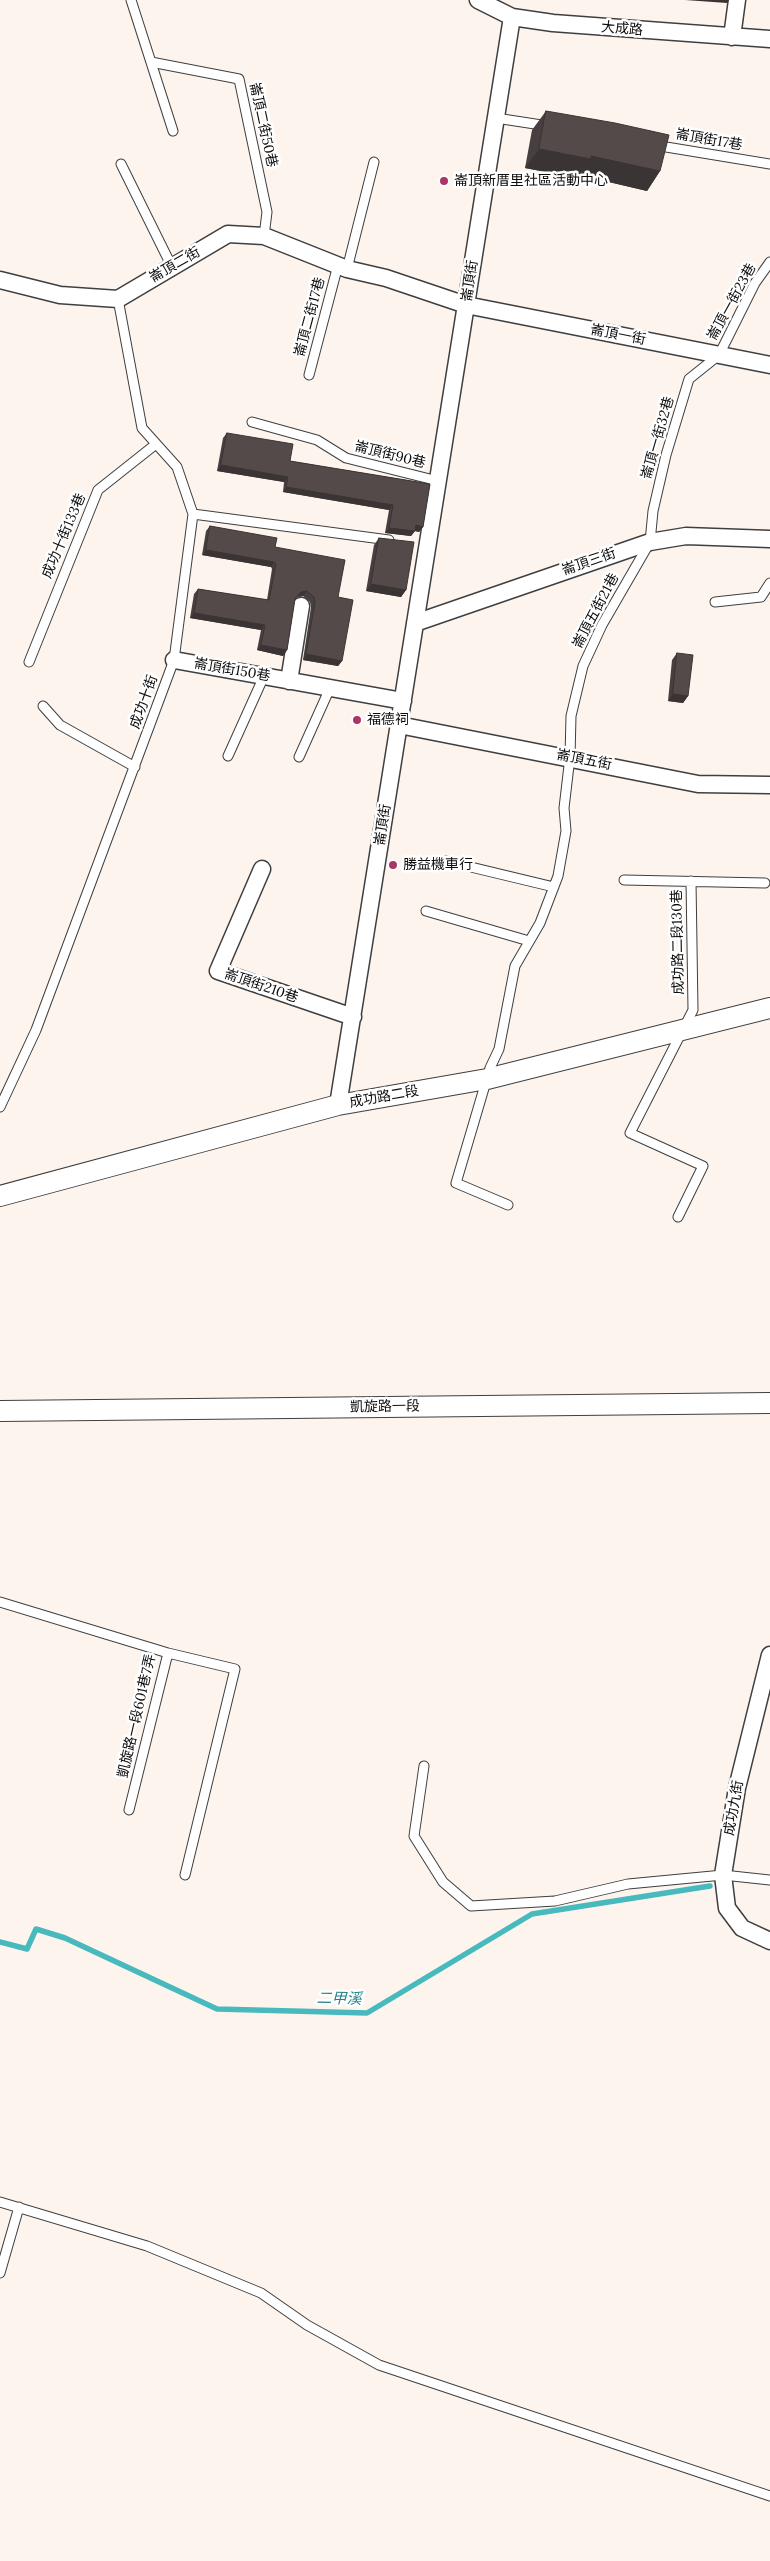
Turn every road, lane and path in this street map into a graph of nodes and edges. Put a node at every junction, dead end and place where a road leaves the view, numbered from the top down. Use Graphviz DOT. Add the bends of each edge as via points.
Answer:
graph roads {
  1 [pos="132,0"];
  2 [pos="478,0"];
  3 [pos="737,0"];
  4 [pos="512,17"];
  5 [pos="732,37"];
  6 [pos="770,39"];
  7 [pos="151,62"];
  8 [pos="496,118"];
  9 [pos="555,128"];
  10 [pos="174,131"];
  11 [pos="642,142"];
  12 [pos="374,162"];
  13 [pos="121,164"];
  14 [pos="770,164"];
  15 [pos="264,236"];
  16 [pos="770,262"];
  17 [pos="172,267"];
  18 [pos="343,267"];
  19 [pos="0,280"];
  20 [pos="118,299"];
  21 [pos="466,305"];
  22 [pos="719,355"];
  23 [pos="770,365"];
  24 [pos="309,375"];
  25 [pos="252,422"];
  26 [pos="156,444"];
  27 [pos="438,481"];
  28 [pos="193,514"];
  29 [pos="770,540"];
  30 [pos="398,541"];
  31 [pos="650,542"];
  32 [pos="770,583"];
  33 [pos="715,602"];
  34 [pos="301,606"];
  35 [pos="415,623"];
  36 [pos="174,660"];
  37 [pos="29,662"];
  38 [pos="264,676"];
  39 [pos="289,681"];
  40 [pos="330,688"];
  41 [pos="403,700"];
  42 [pos="43,706"];
  43 [pos="399,725"];
  44 [pos="228,756"];
  45 [pos="299,757"];
  46 [pos="570,757"];
  47 [pos="135,767"];
  48 [pos="770,785"];
  49 [pos="446,861"];
  50 [pos="262,869"];
  51 [pos="624,880"];
  52 [pos="691,882"];
  53 [pos="765,883"];
  54 [pos="554,887"];
  55 [pos="426,911"];
  56 [pos="529,941"];
  57 [pos="770,1008"];
  58 [pos="353,1017"];
  59 [pos="681,1029"];
  60 [pos="486,1079"];
  61 [pos="338,1105"];
  62 [pos="0,1106"];
  63 [pos="0,1196"];
  64 [pos="508,1205"];
  65 [pos="678,1217"];
  66 [pos="770,1403"];
  67 [pos="0,1411"];
  68 [pos="0,1602"];
  69 [pos="168,1653"];
  70 [pos="770,1655"];
  71 [pos="424,1766"];
  72 [pos="129,1810"];
  73 [pos="185,1875"];
  74 [pos="723,1875"];
  75 [pos="770,1880"];
  76 [pos="770,1941"];
  77 [pos="0,2202"];
  78 [pos="19,2207"];
  79 [pos="0,2274"];
  80 [pos="770,2496"];
  1 -- 7 [label="lane"];
  2 -- 4 [label="street, 大成路"];
  3 -- 5 [label="street"];
  4 -- 5 [label="street, 大成路" via="552,24"];
  4 -- 8 [label="street, 崙頂街"];
  5 -- 6 [label="street, 大成路"];
  7 -- 10 [label="lane"];
  7 -- 15 [label="lane, 崙頂二街50巷" via="239,79 267,212"];
  8 -- 9 [label="lane"];
  8 -- 21 [label="street, 崙頂街"];
  11 -- 14 [label="lane, 崙頂街17巷"];
  12 -- 18 [label="lane"];
  13 -- 17 [label="lane"];
  15 -- 17 [label="street, 崙頂二街" via="228,234"];
  15 -- 18 [label="street, 崙頂二街"];
  16 -- 22 [label="lane, 崙頂一街23巷" via="755,283"];
  17 -- 20 [label="street, 崙頂二街"];
  18 -- 21 [label="street, 崙頂二街"];
  18 -- 24 [label="lane, 崙頂二街17巷"];
  19 -- 20 [label="street" via="60,295"];
  20 -- 26 [label="lane, 成功十街" via="142,428"];
  21 -- 22 [label="street, 崙頂一街"];
  21 -- 27 [label="street, 崙頂街"];
  22 -- 23 [label="street, 崙頂一街"];
  22 -- 31 [label="lane, 崙頂一街32巷" via="689,379 666,454"];
  25 -- 27 [label="lane, 崙頂街90巷" via="317,440 346,458"];
  26 -- 28 [label="lane, 成功十街" via="177,468"];
  26 -- 37 [label="lane, 成功十街133巷" via="98,490"];
  27 -- 35 [label="street, 崙頂街" via="423,545"];
  28 -- 30 [label="lane"];
  28 -- 36 [label="lane, 成功十街"];
  29 -- 31 [label="street, 崙頂三街" via="686,536"];
  31 -- 35 [label="street, 崙頂三街"];
  31 -- 46 [label="lane, 崙頂五街21巷" via="602,625 583,666 571,716"];
  32 -- 33 [label="lane" via="761,597"];
  34 -- 39 [label="street, 崙頂街150巷"];
  35 -- 41 [label="street, 崙頂街"];
  36 -- 38 [label="street, 崙頂街150巷"];
  36 -- 47 [label="lane, 成功十街"];
  38 -- 39 [label="street, 崙頂街150巷"];
  38 -- 44 [label="lane"];
  39 -- 40 [label="street, 崙頂街150巷"];
  40 -- 41 [label="street, 崙頂街150巷"];
  40 -- 45 [label="lane"];
  41 -- 43 [label="street, 崙頂街"];
  42 -- 47 [label="lane" via="60,725"];
  43 -- 46 [label="street, 崙頂五街"];
  43 -- 58 [label="street, 崙頂街"];
  46 -- 48 [label="street, 崙頂五街" via="698,784"];
  46 -- 54 [label="lane, 崙頂五街21巷" via="564,808 566,831"];
  47 -- 62 [label="lane, 成功十街" via="36,1030"];
  49 -- 54 [label="lane"];
  50 -- 58 [label="street, 崙頂街210巷" via="218,971"];
  51 -- 52 [label="lane, 成功路二段130巷"];
  52 -- 53 [label="lane, 成功路二段130巷"];
  52 -- 59 [label="lane, 成功路二段130巷" via="693,1010"];
  54 -- 56 [label="lane, 崙頂五街21巷"];
  55 -- 56 [label="lane"];
  56 -- 60 [label="lane, 崙頂五街21巷" via="515,966 499,1049"];
  57 -- 59 [label="street, 成功路二段"];
  58 -- 61 [label="street, 崙頂街"];
  59 -- 60 [label="street, 成功路二段"];
  59 -- 65 [label="lane, 成功路二段130巷" via="630,1133 703,1166"];
  60 -- 61 [label="street, 成功路二段"];
  60 -- 64 [label="lane, 崙頂五街21巷" via="456,1182"];
  61 -- 63 [label="street, 成功路二段"];
  66 -- 67 [label="street, 凱旋路一段"];
  68 -- 69 [label="lane, 凱旋路一段601巷7弄"];
  69 -- 72 [label="lane, 凱旋路一段601巷7弄"];
  69 -- 73 [label="lane" via="235,1669"];
  70 -- 74 [label="street, 成功九街" via="737,1788"];
  71 -- 74 [label="lane" via="414,1836 443,1882 471,1906 555,1901 628,1884"];
  74 -- 75 [label="lane"];
  74 -- 76 [label="street, 成功九街" via="727,1908 742,1928"];
  77 -- 78 [label="lane"];
  78 -- 79 [label="lane"];
  78 -- 80 [label="lane" via="147,2246 261,2293 307,2325 379,2366"];
}
